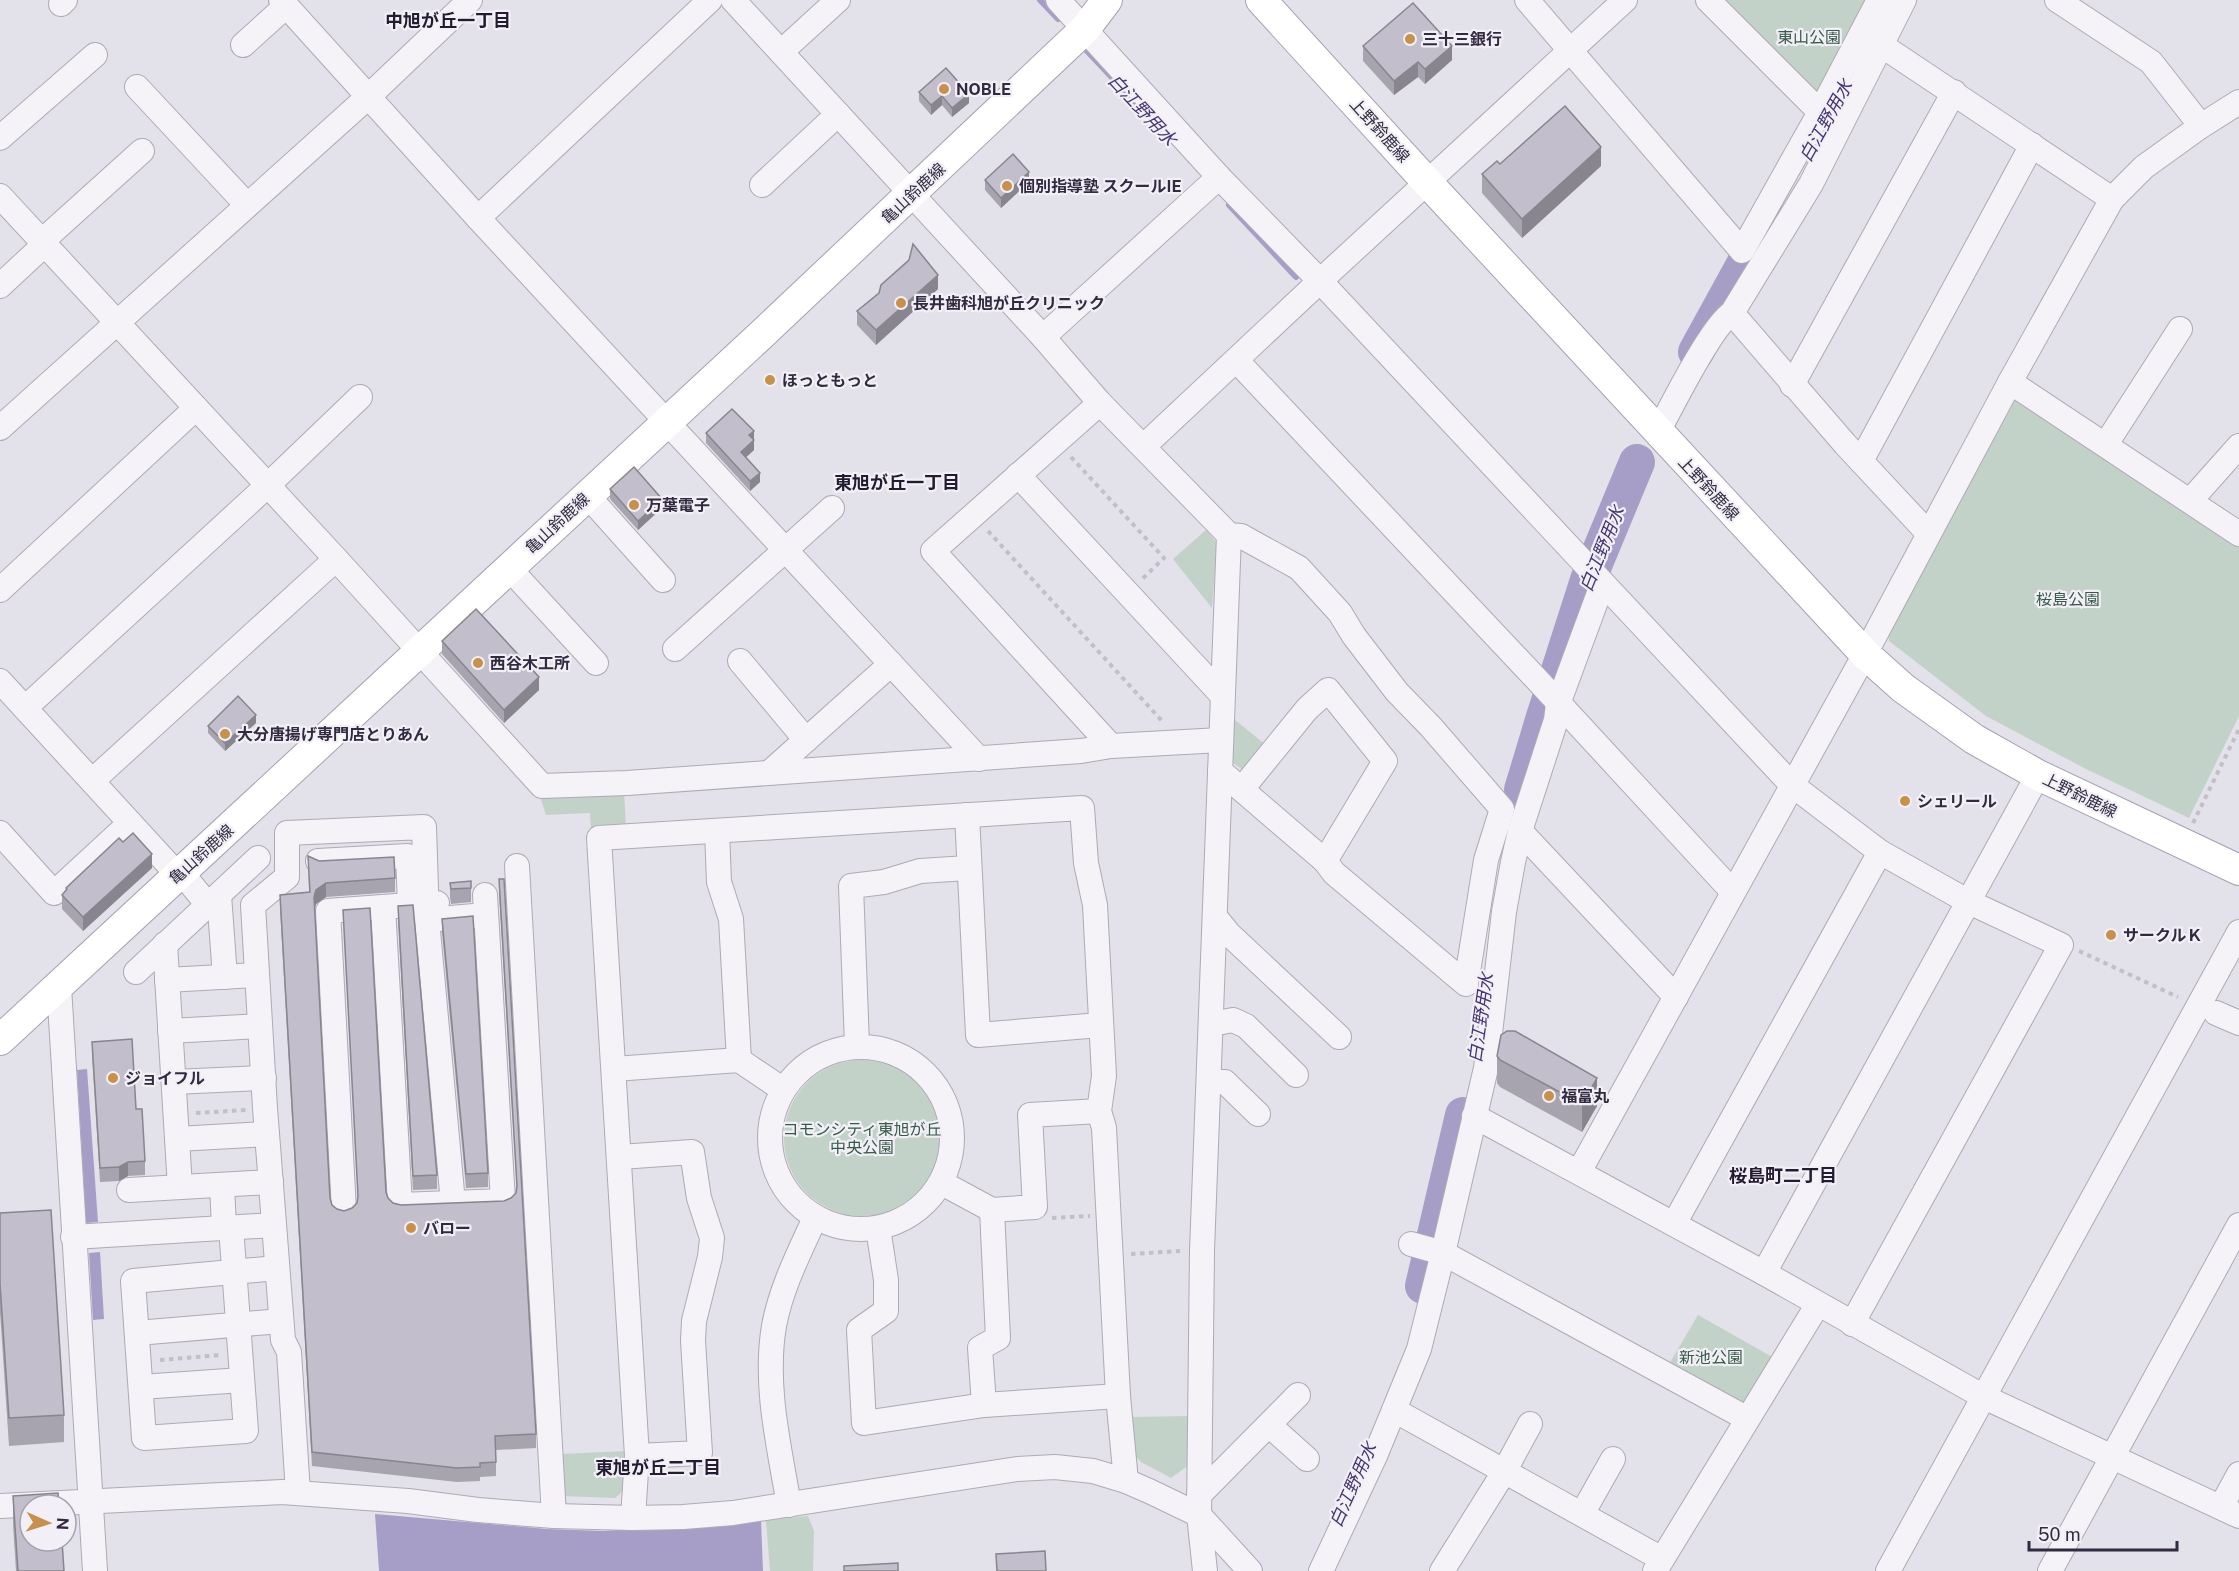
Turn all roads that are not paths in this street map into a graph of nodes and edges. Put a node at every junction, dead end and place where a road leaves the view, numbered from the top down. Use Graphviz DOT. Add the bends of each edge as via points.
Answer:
graph roads {
  1 [pos="470,0"];
  2 [pos="710,0"];
  3 [pos="838,0"];
  4 [pos="1058,0"];
  5 [pos="1107,0"];
  6 [pos="1261,0"];
  7 [pos="1527,0"];
  8 [pos="1625,0"];
  9 [pos="1708,0"];
  10 [pos="1879,0"];
  11 [pos="1904,0"];
  12 [pos="2057,0"];
  13 [pos="737,2"];
  14 [pos="283,3"];
  15 [pos="1085,29"];
  16 [pos="243,45"];
  17 [pos="1881,45"];
  18 [pos="1569,51"];
  19 [pos="781,52"];
  20 [pos="95,55"];
  21 [pos="137,87"];
  22 [pos="1954,92"];
  23 [pos="369,96"];
  24 [pos="2239,102"];
  25 [pos="1820,112"];
  26 [pos="838,114"];
  27 [pos="2201,126"];
  28 [pos="0,138"];
  29 [pos="2032,145"];
  30 [pos="142,151"];
  31 [pos="1219,177"];
  32 [pos="1427,182"];
  33 [pos="762,185"];
  34 [pos="912,195"];
  35 [pos="0,196"];
  36 [pos="2112,200"];
  37 [pos="247,205"];
  38 [pos="478,218"];
  39 [pos="43,243"];
  40 [pos="1320,281"];
  41 [pos="0,286"];
  42 [pos="1732,313"];
  43 [pos="116,322"];
  44 [pos="2181,329"];
  45 [pos="1043,337"];
  46 [pos="1237,361"];
  47 [pos="2010,382"];
  48 [pos="1792,385"];
  49 [pos="360,397"];
  50 [pos="1100,403"];
  51 [pos="196,408"];
  52 [pos="667,421"];
  53 [pos="0,428"];
  54 [pos="1658,432"];
  55 [pos="2106,444"];
  56 [pos="1144,446"];
  57 [pos="2239,446"];
  58 [pos="1861,461"];
  59 [pos="1018,475"];
  60 [pos="267,486"];
  61 [pos="587,495"];
  62 [pos="2190,501"];
  63 [pos="832,508"];
  64 [pos="1928,532"];
  65 [pos="2239,534"];
  66 [pos="1229,535"];
  67 [pos="785,549"];
  68 [pos="336,559"];
  69 [pos="509,568"];
  70 [pos="1595,577"];
  71 [pos="663,580"];
  72 [pos="0,590"];
  73 [pos="675,649"];
  74 [pos="419,651"];
  75 [pos="1864,654"];
  76 [pos="740,661"];
  77 [pos="596,663"];
  78 [pos="891,664"];
  79 [pos="0,681"];
  80 [pos="1222,695"];
  81 [pos="1558,704"];
  82 [pos="25,708"];
  83 [pos="806,740"];
  84 [pos="1221,740"];
  85 [pos="1111,746"];
  86 [pos="979,759"];
  87 [pos="1220,771"];
  88 [pos="768,773"];
  89 [pos="2038,776"];
  90 [pos="92,782"];
  91 [pos="1792,785"];
  92 [pos="1242,789"];
  93 [pos="967,814"];
  94 [pos="130,823"];
  95 [pos="717,831"];
  96 [pos="1520,831"];
  97 [pos="0,833"];
  98 [pos="1880,852"];
  99 [pos="258,858"];
  100 [pos="318,861"];
  101 [pos="1325,861"];
  102 [pos="517,866"];
  103 [pos="968,868"];
  104 [pos="2239,870"];
  105 [pos="179,874"];
  106 [pos="1733,892"];
  107 [pos="213,900"];
  108 [pos="1969,902"];
  109 [pos="383,907"];
  110 [pos="425,908"];
  111 [pos="1216,918"];
  112 [pos="2239,932"];
  113 [pos="165,944"];
  114 [pos="135,972"];
  115 [pos="257,975"];
  116 [pos="225,977"];
  117 [pos="167,980"];
  118 [pos="58,987"];
  119 [pos="1676,997"];
  120 [pos="2216,1013"];
  121 [pos="2239,1023"];
  122 [pos="1212,1024"];
  123 [pos="1100,1025"];
  124 [pos="260,1026"];
  125 [pos="170,1031"];
  126 [pos="1339,1037"];
  127 [pos="0,1040"];
  128 [pos="857,1045"];
  129 [pos="739,1060"];
  130 [pos="614,1069"];
  131 [pos="1296,1076"];
  132 [pos="264,1078"];
  133 [pos="1209,1082"];
  134 [pos="174,1083"];
  135 [pos="782,1089"];
  136 [pos="1099,1111"];
  137 [pos="1258,1114"];
  138 [pos="1474,1116"];
  139 [pos="267,1134"];
  140 [pos="177,1139"];
  141 [pos="620,1157"];
  142 [pos="1579,1172"];
  143 [pos="271,1182"];
  144 [pos="942,1183"];
  145 [pos="222,1185"];
  146 [pos="180,1187"];
  147 [pos="129,1190"];
  148 [pos="453,1203"];
  149 [pos="992,1210"];
  150 [pos="344,1211"];
  151 [pos="815,1218"];
  152 [pos="1674,1224"];
  153 [pos="2239,1225"];
  154 [pos="878,1228"];
  155 [pos="274,1230"];
  156 [pos="229,1231"];
  157 [pos="74,1244"];
  158 [pos="1411,1244"];
  159 [pos="1441,1252"];
  160 [pos="277,1269"];
  161 [pos="235,1272"];
  162 [pos="1764,1273"];
  163 [pos="1818,1304"];
  164 [pos="238,1324"];
  165 [pos="1852,1324"];
  166 [pos="282,1330"];
  167 [pos="137,1333"];
  168 [pos="243,1380"];
  169 [pos="141,1387"];
  170 [pos="1298,1395"];
  171 [pos="1118,1396"];
  172 [pos="1984,1397"];
  173 [pos="984,1405"];
  174 [pos="1394,1410"];
  175 [pos="1746,1418"];
  176 [pos="1530,1424"];
  177 [pos="1269,1425"];
  178 [pos="637,1456"];
  179 [pos="2112,1457"];
  180 [pos="1307,1459"];
  181 [pos="1613,1459"];
  182 [pos="1504,1472"];
  183 [pos="2239,1474"];
  184 [pos="1126,1481"];
  185 [pos="290,1492"];
  186 [pos="91,1501"];
  187 [pos="789,1505"];
  188 [pos="1199,1505"];
  189 [pos="0,1506"];
  190 [pos="2230,1511"];
  191 [pos="1582,1514"];
  192 [pos="554,1516"];
  193 [pos="633,1518"];
  194 [pos="1658,1565"];
  195 [pos="94,1571"];
  196 [pos="1204,1571"];
  197 [pos="1250,1571"];
  198 [pos="1322,1571"];
  199 [pos="1442,1571"];
  200 [pos="1888,1571"];
  201 [pos="2050,1571"];
  1 -- 23 [label="street"];
  2 -- 38 [label="street"];
  3 -- 19 [label="street"];
  4 -- 15 [label="street"];
  5 -- 15 [label="main road, 亀山鈴鹿線"];
  6 -- 32 [label="main road, 上野鈴鹿線"];
  7 -- 18 [label="street"];
  8 -- 18 [label="street"];
  9 -- 25 [label="street"];
  10 -- 25 [label="street"];
  11 -- 17 [label="street"];
  12 -- 27 [label="street" via="2151,62"];
  13 -- 19 [label="street"];
  14 -- 16 [label="street"];
  14 -- 23 [label="street"];
  15 -- 31 [label="street"];
  15 -- 34 [label="main road, 亀山鈴鹿線"];
  17 -- 22 [label="street"];
  17 -- 42 [label="street" via="1811,184"];
  18 -- 25 [label="street" via="1742,251"];
  18 -- 32 [label="street"];
  19 -- 26 [label="street"];
  20 -- 28 [label="street"];
  21 -- 37 [label="street"];
  22 -- 29 [label="street"];
  22 -- 48 [label="street"];
  23 -- 37 [label="street"];
  23 -- 38 [label="street"];
  24 -- 27 [label="street"];
  26 -- 33 [label="street"];
  26 -- 34 [label="street"];
  27 -- 36 [label="street" via="2144,167"];
  29 -- 36 [label="street"];
  29 -- 58 [label="street"];
  30 -- 39 [label="street"];
  31 -- 40 [label="street"];
  31 -- 45 [label="street"];
  32 -- 40 [label="street"];
  32 -- 54 [label="main road, 上野鈴鹿線"];
  34 -- 45 [label="street"];
  34 -- 52 [label="main road, 亀山鈴鹿線"];
  35 -- 39 [label="street"];
  36 -- 47 [label="street"];
  37 -- 43 [label="street"];
  38 -- 52 [label="street"];
  39 -- 41 [label="street"];
  39 -- 43 [label="street"];
  40 -- 46 [label="street"];
  40 -- 70 [label="street"];
  42 -- 48 [label="street"];
  42 -- 54 [label="street" via="1724,317"];
  43 -- 51 [label="street"];
  43 -- 53 [label="street"];
  44 -- 55 [label="street"];
  45 -- 50 [label="street"];
  46 -- 56 [label="street"];
  46 -- 81 [label="street"];
  47 -- 55 [label="street"];
  47 -- 64 [label="street"];
  48 -- 58 [label="street"];
  49 -- 60 [label="street"];
  50 -- 56 [label="street"];
  50 -- 59 [label="street"];
  51 -- 60 [label="street"];
  51 -- 72 [label="street"];
  52 -- 61 [label="main road, 亀山鈴鹿線"];
  52 -- 67 [label="street"];
  54 -- 75 [label="main road, 上野鈴鹿線"];
  55 -- 62 [label="street"];
  56 -- 66 [label="street"];
  57 -- 62 [label="street"];
  58 -- 64 [label="street"];
  59 -- 80 [label="street"];
  59 -- 85 [label="street" via="933,551"];
  60 -- 68 [label="street"];
  60 -- 82 [label="street"];
  61 -- 69 [label="main road, 亀山鈴鹿線"];
  61 -- 71 [label="street"];
  62 -- 65 [label="street"];
  63 -- 67 [label="street"];
  64 -- 75 [label="street"];
  66 -- 80 [label="street"];
  66 -- 101 [label="street" via="1241,536 1299,568 1340,613 1397,692 1502,809 1486,860 1470,992"];
  67 -- 73 [label="street"];
  67 -- 78 [label="street"];
  68 -- 74 [label="street"];
  68 -- 90 [label="street"];
  69 -- 74 [label="main road, 亀山鈴鹿線"];
  69 -- 77 [label="street"];
  70 -- 81 [label="street"];
  70 -- 91 [label="street"];
  74 -- 88 [label="street" via="542,786"];
  74 -- 105 [label="main road, 亀山鈴鹿線"];
  75 -- 89 [label="main road, 上野鈴鹿線" via="1903,688 1974,739"];
  75 -- 91 [label="street"];
  76 -- 83 [label="street"];
  78 -- 83 [label="street"];
  78 -- 86 [label="street"];
  79 -- 82 [label="street"];
  80 -- 84 [label="street"];
  81 -- 96 [label="street"];
  81 -- 106 [label="street"];
  82 -- 90 [label="street"];
  83 -- 88 [label="street"];
  84 -- 85 [label="street"];
  84 -- 87 [label="street"];
  85 -- 86 [label="street" via="1082,752"];
  86 -- 88 [label="street"];
  87 -- 92 [label="street"];
  87 -- 111 [label="street"];
  89 -- 104 [label="main road, 上野鈴鹿線"];
  89 -- 108 [label="street"];
  90 -- 94 [label="street"];
  91 -- 98 [label="street"];
  91 -- 106 [label="street"];
  92 -- 101 [label="street"];
  92 -- 101 [label="street" via="1307,709 1328,690 1385,761"];
  93 -- 95 [label="street"];
  93 -- 103 [label="street"];
  93 -- 123 [label="street" via="1082,807 1086,863 1095,905"];
  94 -- 97 [label="street" via="54,893"];
  94 -- 105 [label="street"];
  95 -- 129 [label="street" via="719,882 731,919"];
  95 -- 130 [label="street" via="600,838"];
  96 -- 119 [label="street"];
  96 -- 138 [label="street" via="1504,912 1486,1068"];
  98 -- 108 [label="street"];
  98 -- 152 [label="street"];
  99 -- 107 [label="street"];
  100 -- 110 [label="street" via="408,856"];
  102 -- 192 [label="street"];
  103 -- 123 [label="street" via="978,1035"];
  103 -- 128 [label="street" via="920,871 884,882 851,886"];
  105 -- 107 [label="street"];
  105 -- 118 [label="main road, 亀山鈴鹿線"];
  106 -- 119 [label="street"];
  107 -- 113 [label="street"];
  107 -- 116 [label="street"];
  108 -- 162 [label="street"];
  108 -- 165 [label="street" via="2061,945"];
  109 -- 110 [label="street"];
  109 -- 148 [label="street" via="400,1205"];
  109 -- 150 [label="street" via="328,910"];
  110 -- 115 [label="street" via="424,827 287,833 287,877 253,906"];
  110 -- 148 [label="street"];
  110 -- 148 [label="street" via="485,905 503,1201"];
  111 -- 122 [label="street"];
  111 -- 126 [label="street"];
  112 -- 172 [label="street"];
  113 -- 114 [label="street"];
  113 -- 117 [label="street"];
  115 -- 116 [label="street"];
  115 -- 124 [label="street"];
  116 -- 117 [label="street"];
  117 -- 125 [label="street"];
  118 -- 127 [label="main road, 亀山鈴鹿線"];
  118 -- 157 [label="street"];
  119 -- 142 [label="street"];
  120 -- 121 [label="street"];
  122 -- 131 [label="street" via="1233,1020 1246,1026"];
  122 -- 133 [label="street"];
  123 -- 136 [label="street" via="1104,1076"];
  124 -- 125 [label="street"];
  124 -- 132 [label="street"];
  125 -- 134 [label="street"];
  128 -- 135 [label="street" via="813,1061"];
  128 -- 144 [label="street" via="903,1057 938,1086 948,1106 952,1136"];
  129 -- 130 [label="street"];
  129 -- 135 [label="street"];
  130 -- 141 [label="street"];
  132 -- 134 [label="street"];
  132 -- 139 [label="street"];
  133 -- 137 [label="street" via="1225,1082"];
  133 -- 188 [label="street" via="1202,1251"];
  134 -- 140 [label="street"];
  135 -- 151 [label="street" via="770,1134 772,1160 790,1195"];
  136 -- 149 [label="street" via="1030,1115 1035,1207"];
  136 -- 171 [label="street" via="1104,1128"];
  138 -- 142 [label="street"];
  138 -- 159 [label="street"];
  139 -- 140 [label="street"];
  139 -- 143 [label="street"];
  140 -- 146 [label="street"];
  141 -- 178 [label="street"];
  141 -- 178 [label="street" via="692,1152 699,1198 711,1238 711,1257 694,1321 700,1453"];
  142 -- 152 [label="street"];
  143 -- 145 [label="street"];
  143 -- 155 [label="street"];
  144 -- 149 [label="street"];
  144 -- 154 [label="street" via="914,1212"];
  145 -- 146 [label="street"];
  145 -- 156 [label="street"];
  146 -- 147 [label="street"];
  149 -- 173 [label="street" via="998,1338 980,1348"];
  151 -- 154 [label="street" via="836,1226"];
  151 -- 187 [label="street" via="791,1268 771,1347 771,1382"];
  152 -- 162 [label="street"];
  153 -- 179 [label="street"];
  154 -- 173 [label="street" via="886,1311 859,1330 864,1423"];
  155 -- 156 [label="street"];
  155 -- 160 [label="street"];
  156 -- 157 [label="street"];
  156 -- 161 [label="street"];
  157 -- 186 [label="street"];
  158 -- 159 [label="street"];
  159 -- 174 [label="street" via="1419,1349"];
  159 -- 175 [label="street"];
  160 -- 161 [label="street"];
  160 -- 166 [label="street"];
  161 -- 164 [label="street"];
  161 -- 167 [label="street" via="133,1281"];
  162 -- 163 [label="street"];
  163 -- 165 [label="street"];
  163 -- 175 [label="street"];
  164 -- 166 [label="street"];
  164 -- 167 [label="street"];
  164 -- 168 [label="street"];
  165 -- 172 [label="street"];
  166 -- 185 [label="street" via="289,1352"];
  167 -- 169 [label="street"];
  168 -- 169 [label="street"];
  168 -- 169 [label="street" via="246,1431 144,1438"];
  170 -- 177 [label="street"];
  171 -- 173 [label="street"];
  171 -- 184 [label="street"];
  172 -- 179 [label="street"];
  172 -- 200 [label="street"];
  174 -- 182 [label="street"];
  174 -- 198 [label="street"];
  175 -- 194 [label="street"];
  176 -- 182 [label="street"];
  177 -- 180 [label="street"];
  177 -- 188 [label="street"];
  178 -- 193 [label="street"];
  179 -- 190 [label="street"];
  179 -- 201 [label="street"];
  181 -- 191 [label="street"];
  182 -- 191 [label="street"];
  182 -- 199 [label="street"];
  183 -- 190 [label="street"];
  184 -- 187 [label="street" via="1055,1467 1017,1469"];
  184 -- 188 [label="street"];
  185 -- 186 [label="street"];
  185 -- 192 [label="street"];
  186 -- 189 [label="street"];
  186 -- 195 [label="street"];
  187 -- 193 [label="street" via="733,1513"];
  188 -- 196 [label="street"];
  188 -- 197 [label="street"];
  191 -- 194 [label="street"];
  192 -- 193 [label="street"];
}
